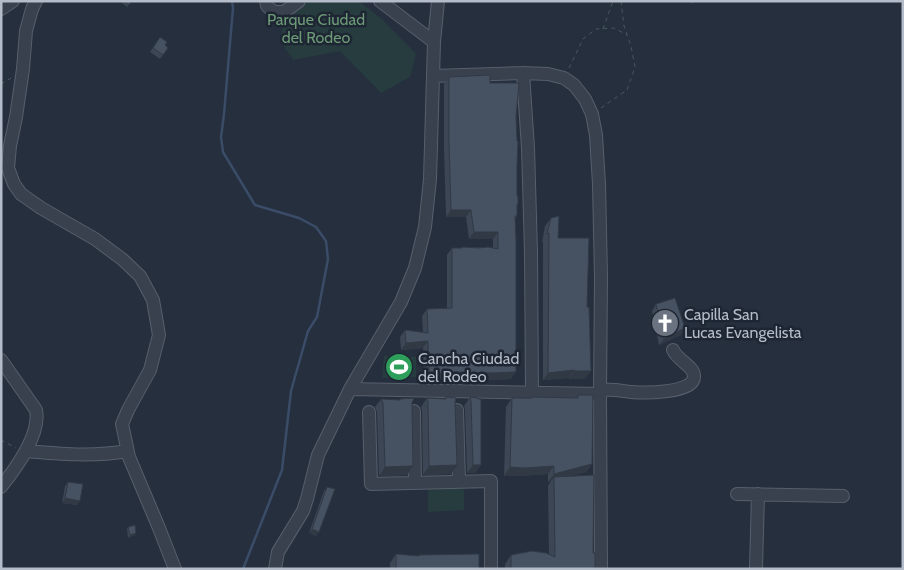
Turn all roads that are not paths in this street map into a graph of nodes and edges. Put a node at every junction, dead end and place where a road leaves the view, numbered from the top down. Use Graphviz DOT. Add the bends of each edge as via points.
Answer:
graph roads {
  1 [pos="13,1"];
  2 [pos="36,1"];
  3 [pos="266,1"];
  4 [pos="299,1"];
  5 [pos="380,1"];
  6 [pos="438,1"];
  7 [pos="1,9"];
  8 [pos="434,42"];
  9 [pos="523,73"];
  10 [pos="433,76"];
  11 [pos="673,350"];
  12 [pos="1,360"];
  13 [pos="350,389"];
  14 [pos="532,392"];
  15 [pos="600,394"];
  16 [pos="457,410"];
  17 [pos="414,411"];
  18 [pos="370,412"];
  19 [pos="127,451"];
  20 [pos="26,452"];
  21 [pos="459,482"];
  22 [pos="416,483"];
  23 [pos="1,487"];
  24 [pos="736,494"];
  25 [pos="758,494"];
  26 [pos="843,496"];
  27 [pos="175,569"];
  28 [pos="275,569"];
  29 [pos="491,569"];
  30 [pos="601,569"];
  31 [pos="756,569"];
  1 -- 7 [label="street"];
  2 -- 19 [label="street" via="26,31 24,69 8,168 21,194 122,259 140,276 153,300 159,335 150,370 122,424"];
  3 -- 4 [label="street" via="274,12 284,12"];
  5 -- 8 [label="street"];
  6 -- 8 [label="street"];
  8 -- 10 [label="street"];
  9 -- 10 [label="street"];
  9 -- 14 [label="street" via="531,252"];
  9 -- 15 [label="street" via="564,78 585,99 592,114 599,184"];
  10 -- 13 [label="street" via="430,179 425,227 417,260 401,302"];
  11 -- 15 [label="street" via="693,374 694,379 687,386 644,392 604,390"];
  12 -- 20 [label="street" via="36,410 36,424"];
  13 -- 14 [label="street"];
  13 -- 28 [label="street" via="318,455 307,499 278,552"];
  14 -- 15 [label="street"];
  15 -- 30 [label="street"];
  16 -- 21 [label="street"];
  17 -- 22 [label="street"];
  18 -- 22 [label="street" via="371,484"];
  19 -- 20 [label="street" via="102,454"];
  19 -- 27 [label="street"];
  20 -- 23 [label="street"];
  21 -- 22 [label="street"];
  21 -- 29 [label="street" via="491,481"];
  24 -- 25 [label="street"];
  25 -- 26 [label="street"];
  25 -- 31 [label="street"];
}
